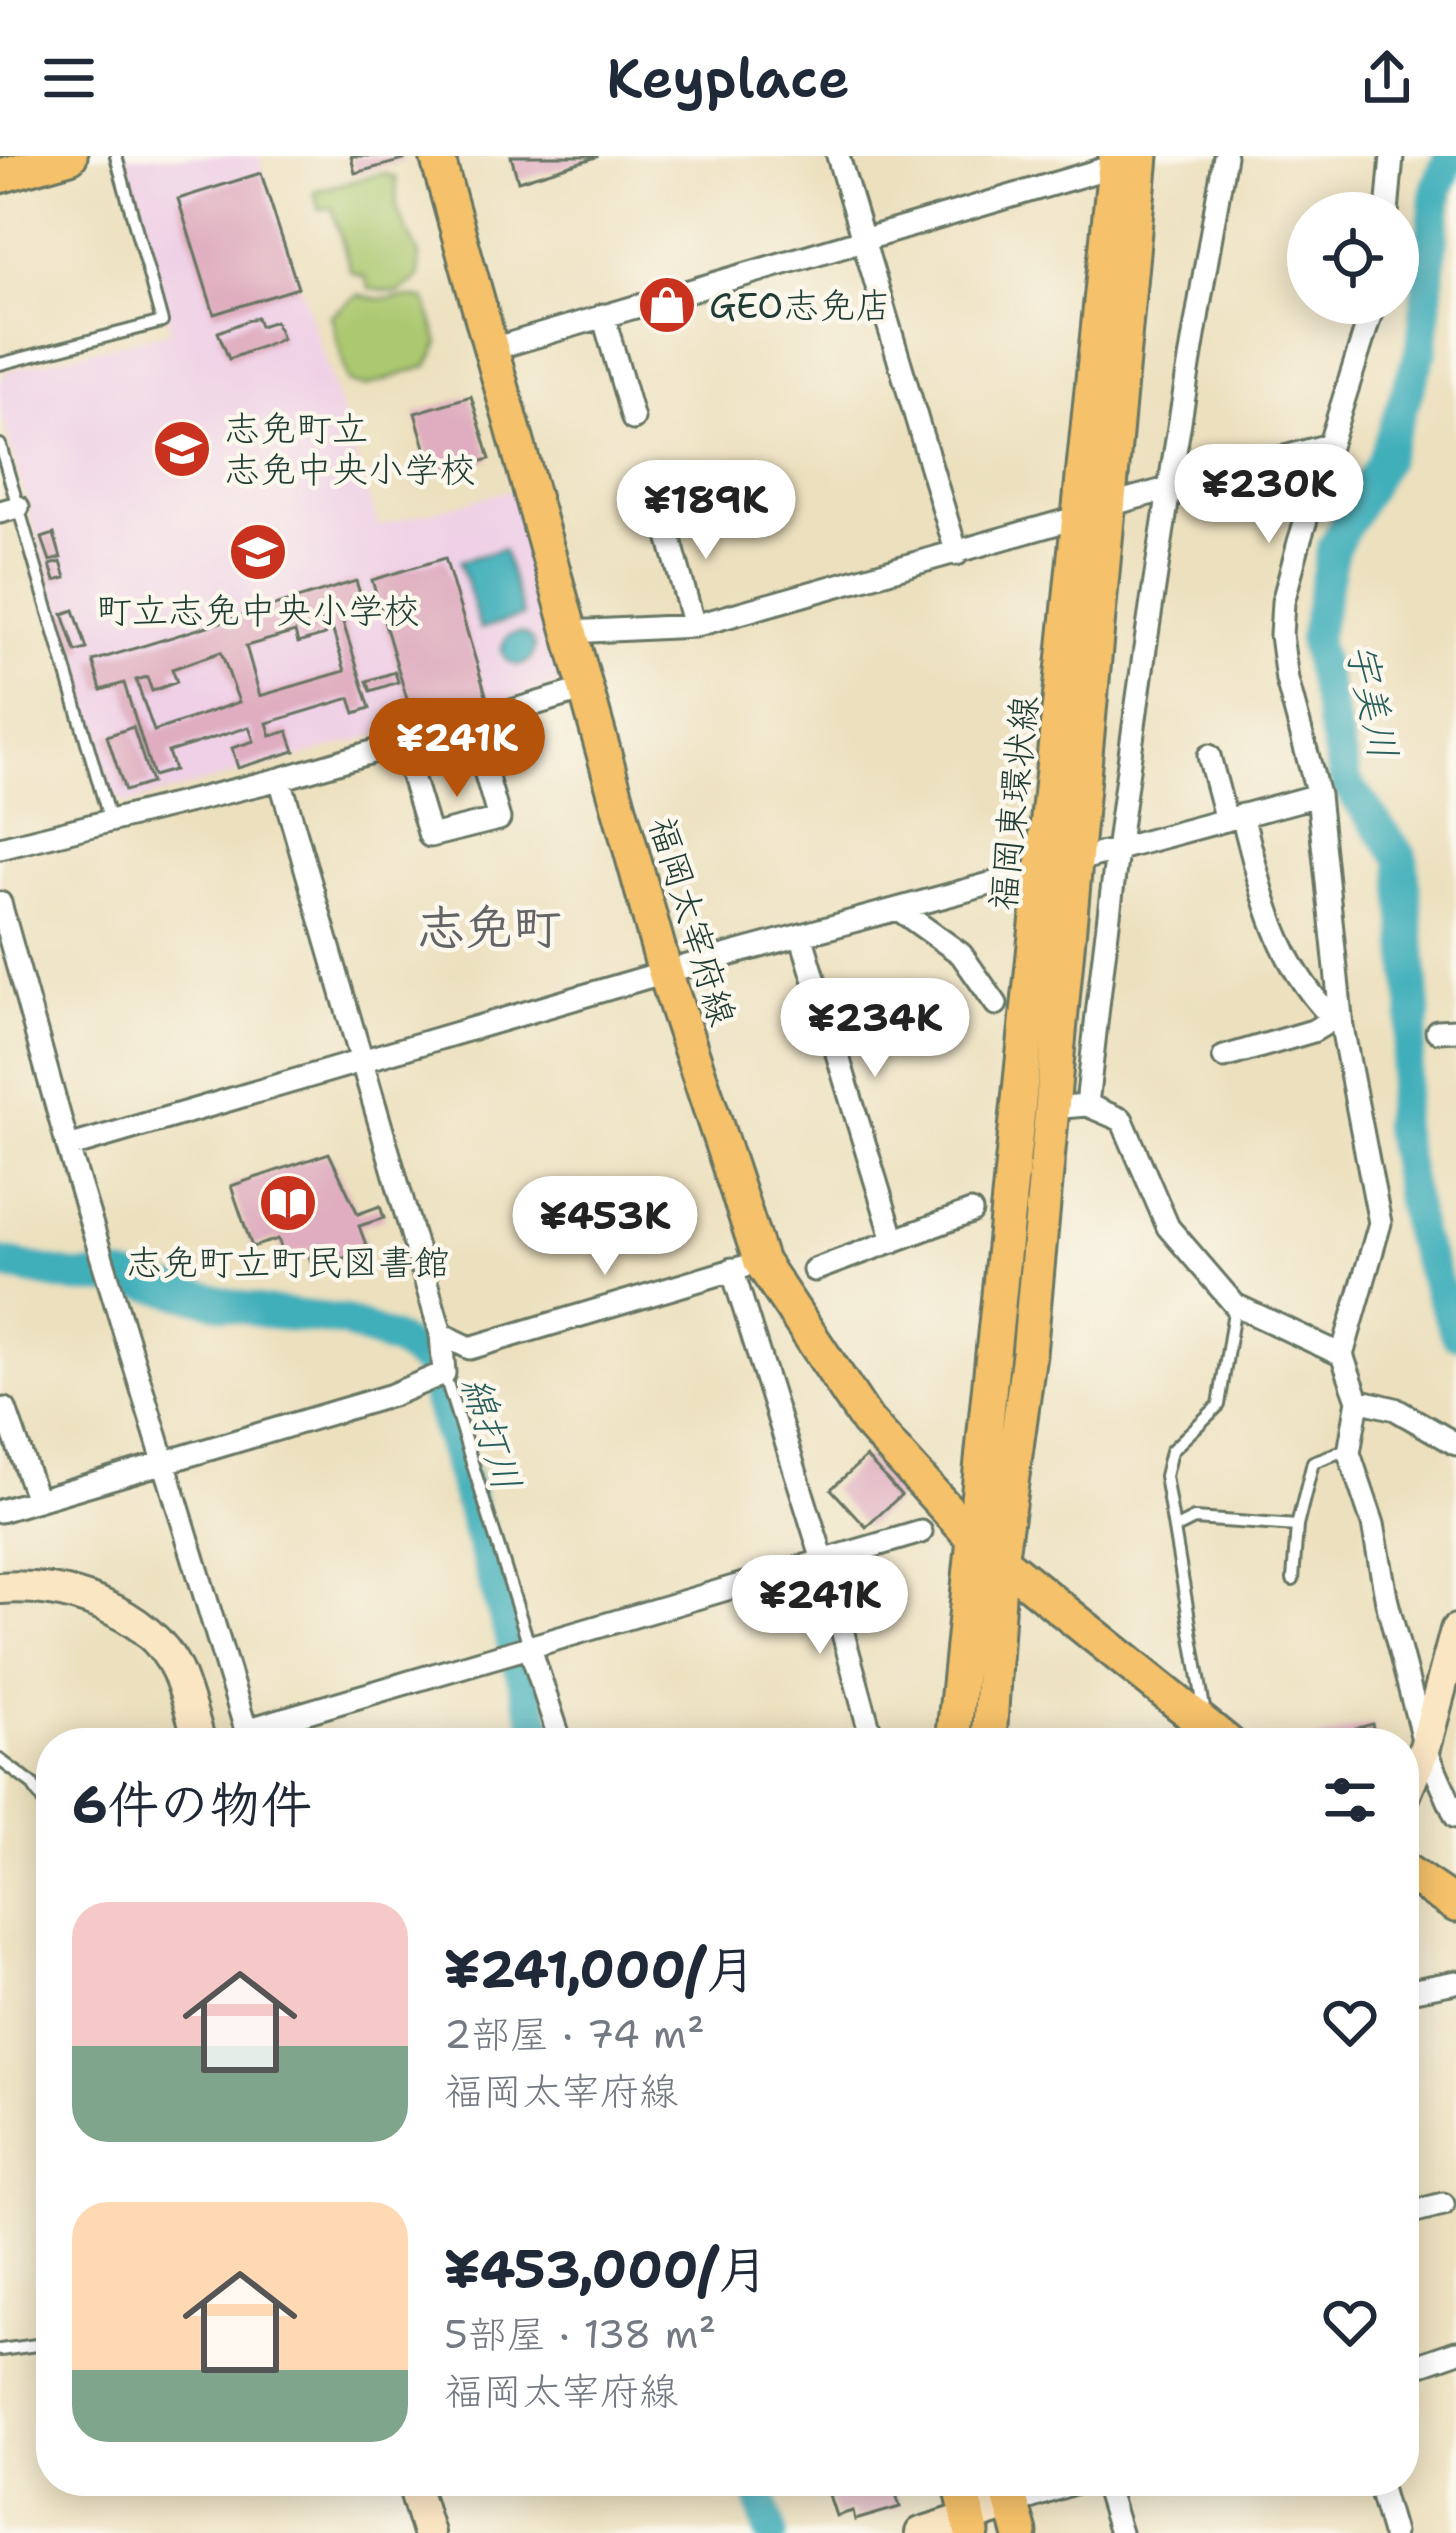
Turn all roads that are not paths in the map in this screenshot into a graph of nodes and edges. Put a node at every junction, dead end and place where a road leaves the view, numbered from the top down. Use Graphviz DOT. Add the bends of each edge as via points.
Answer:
graph roads {
  1 [pos="70,156"];
  2 [pos="116,156"];
  3 [pos="436,156"];
  4 [pos="838,156"];
  5 [pos="1225,156"];
  6 [pos="1392,156"];
  7 [pos="1132,158"];
  8 [pos="0,176"];
  9 [pos="1389,192"];
  10 [pos="863,236"];
  11 [pos="603,315"];
  12 [pos="1367,324"];
  13 [pos="489,350"];
  14 [pos="0,364"];
  15 [pos="633,419"];
  16 [pos="1329,445"];
  17 [pos="0,446"];
  18 [pos="1166,488"];
  19 [pos="9,509"];
  20 [pos="1092,511"];
  21 [pos="663,514"];
  22 [pos="957,554"];
  23 [pos="694,626"];
  24 [pos="570,632"];
  25 [pos="586,689"];
  26 [pos="471,723"];
  27 [pos="402,743"];
  28 [pos="1210,756"];
  29 [pos="280,779"];
  30 [pos="1318,795"];
  31 [pos="1234,817"];
  32 [pos="110,821"];
  33 [pos="0,848"];
  34 [pos="1114,850"];
  35 [pos="1060,865"];
  36 [pos="0,903"];
  37 [pos="898,909"];
  38 [pos="801,935"];
  39 [pos="665,972"];
  40 [pos="996,1004"];
  41 [pos="1338,1023"];
  42 [pos="1224,1057"];
  43 [pos="362,1063"];
  44 [pos="1087,1105"];
  45 [pos="1050,1108"];
  46 [pos="68,1147"];
  47 [pos="970,1212"];
  48 [pos="894,1240"];
  49 [pos="747,1266"];
  50 [pos="814,1270"];
  51 [pos="1235,1305"];
  52 [pos="441,1334"];
  53 [pos="1342,1355"];
  54 [pos="444,1372"];
  55 [pos="1358,1400"];
  56 [pos="5,1409"];
  57 [pos="1456,1444"];
  58 [pos="1350,1449"];
  59 [pos="163,1462"];
  60 [pos="37,1500"];
  61 [pos="0,1511"];
  62 [pos="1298,1526"];
  63 [pos="1174,1528"];
  64 [pos="921,1532"];
  65 [pos="973,1538"];
  66 [pos="822,1557"];
  67 [pos="1000,1562"];
  68 [pos="1293,1580"];
  69 [pos="0,1588"];
  70 [pos="1456,1630"];
  71 [pos="529,1645"];
  72 [pos="195,1728"];
  73 [pos="246,1728"];
  74 [pos="273,1728"];
  75 [pos="556,1728"];
  76 [pos="869,1728"];
  77 [pos="954,1728"];
  78 [pos="989,1728"];
  79 [pos="1203,1728"];
  80 [pos="1213,1728"];
  81 [pos="1425,1748"];
  82 [pos="0,1760"];
  83 [pos="1419,1762"];
  84 [pos="36,1790"];
  85 [pos="1456,1817"];
  86 [pos="1419,1880"];
  87 [pos="1456,1905"];
  88 [pos="1456,1982"];
  89 [pos="1419,1989"];
  90 [pos="1443,2204"];
  91 [pos="1419,2210"];
  92 [pos="36,2345"];
  93 [pos="0,2350"];
  94 [pos="1456,2352"];
  95 [pos="1419,2365"];
  96 [pos="417,2496"];
  97 [pos="1109,2496"];
  98 [pos="1382,2496"];
  99 [pos="1012,2506"];
  100 [pos="970,2525"];
  101 [pos="428,2533"];
  102 [pos="921,2533"];
  103 [pos="1120,2533"];
  104 [pos="1393,2533"];
  1 -- 8 [label="main road"];
  2 -- 14 [label="lane" via="162,322"];
  3 -- 13 [label="main road, 福岡太宰府線"];
  4 -- 10 [label="street"];
  5 -- 18 [label="street"];
  6 -- 9 [label="street"];
  7 -- 10 [label="street"];
  7 -- 20 [label="main road, 福岡東環状線"];
  10 -- 11 [label="street"];
  10 -- 22 [label="street"];
  11 -- 13 [label="street"];
  11 -- 15 [label="street"];
  12 -- 16 [label="street"];
  13 -- 24 [label="main road, 福岡太宰府線"];
  16 -- 18 [label="street"];
  16 -- 30 [label="street" via="1283,602 1281,635"];
  17 -- 19 [label="lane"];
  18 -- 20 [label="street"];
  18 -- 34 [label="street"];
  19 -- 32 [label="lane"];
  20 -- 22 [label="street"];
  20 -- 35 [label="main road, 福岡東環状線"];
  21 -- 23 [label="street"];
  22 -- 23 [label="street"];
  23 -- 24 [label="street"];
  24 -- 25 [label="main road, 福岡太宰府線"];
  25 -- 26 [label="street"];
  25 -- 39 [label="main road, 福岡太宰府線"];
  26 -- 27 [label="street"];
  26 -- 27 [label="street" via="499,820 430,836"];
  27 -- 29 [label="street"];
  28 -- 31 [label="street"];
  29 -- 32 [label="street"];
  29 -- 43 [label="street"];
  30 -- 31 [label="street"];
  30 -- 41 [label="street"];
  31 -- 34 [label="street"];
  31 -- 41 [label="street" via="1285,954 1304,989"];
  32 -- 33 [label="street"];
  34 -- 35 [label="street"];
  34 -- 44 [label="street"];
  35 -- 37 [label="street"];
  35 -- 45 [label="main road, 福岡東環状線"];
  35 -- 65 [label="main road, 福岡東環状線"];
  36 -- 46 [label="street"];
  37 -- 38 [label="street"];
  37 -- 40 [label="street" via="961,954"];
  38 -- 39 [label="street"];
  38 -- 48 [label="street"];
  39 -- 43 [label="street"];
  39 -- 49 [label="main road, 福岡太宰府線"];
  41 -- 42 [label="street"];
  41 -- 53 [label="street" via="1380,1223"];
  43 -- 46 [label="street"];
  43 -- 52 [label="street"];
  44 -- 45 [label="street"];
  44 -- 51 [label="street" via="1121,1120 1168,1227"];
  45 -- 67 [label="main road, 福岡東環状線" via="1029,1354"];
  46 -- 59 [label="street"];
  47 -- 48 [label="street"];
  48 -- 50 [label="street"];
  49 -- 52 [label="street" via="470,1348"];
  49 -- 65 [label="main road, 福岡太宰府線" via="867,1421"];
  49 -- 66 [label="street"];
  51 -- 53 [label="street"];
  51 -- 63 [label="lane" via="1219,1405 1171,1451 1165,1476"];
  52 -- 54 [label="street"];
  53 -- 55 [label="street"];
  54 -- 59 [label="street" via="392,1395"];
  54 -- 71 [label="lane"];
  55 -- 57 [label="street" via="1395,1409"];
  55 -- 58 [label="street"];
  56 -- 60 [label="street"];
  58 -- 62 [label="lane" via="1313,1462"];
  58 -- 81 [label="street"];
  59 -- 60 [label="street"];
  59 -- 73 [label="street"];
  60 -- 61 [label="street"];
  62 -- 63 [label="lane" via="1194,1519"];
  62 -- 68 [label="lane"];
  63 -- 80 [label="lane"];
  64 -- 66 [label="street"];
  65 -- 67 [label="main road, 福岡太宰府線"];
  65 -- 77 [label="main road, 福岡東環状線"];
  66 -- 71 [label="street"];
  66 -- 76 [label="street"];
  67 -- 78 [label="main road, 福岡東環状線"];
  67 -- 79 [label="main road, 福岡太宰府線"];
  69 -- 72 [label="street" via="101,1600 175,1666"];
  70 -- 81 [label="street"];
  71 -- 74 [label="street"];
  71 -- 75 [label="street"];
  81 -- 83 [label="street"];
  81 -- 85 [label="street"];
  82 -- 84 [label="lane"];
  86 -- 87 [label="main road"];
  88 -- 89 [label="street"];
  90 -- 91 [label="street"];
  92 -- 93 [label="lane"];
  94 -- 95 [label="street"];
  96 -- 101 [label="street"];
  97 -- 103 [label="street"];
  98 -- 104 [label="street"];
  99 -- 100 [label="street"];
  100 -- 102 [label="street"];
}
